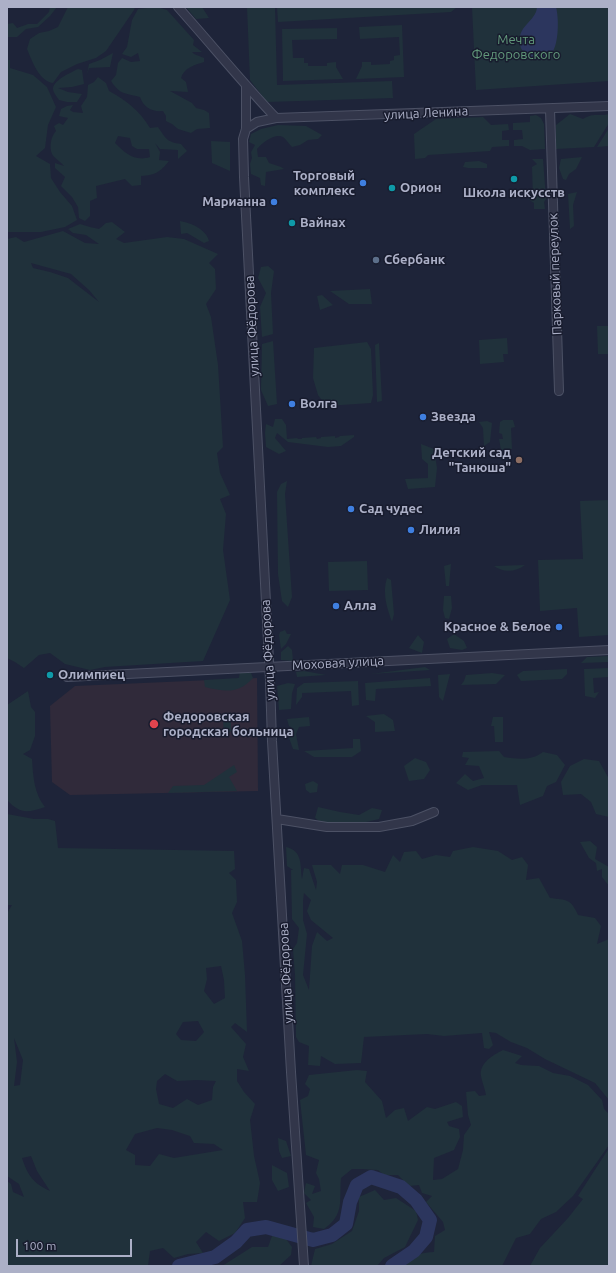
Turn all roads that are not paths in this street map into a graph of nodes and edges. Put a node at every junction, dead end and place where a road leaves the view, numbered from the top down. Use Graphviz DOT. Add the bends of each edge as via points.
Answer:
graph roads {
  1 [pos="178,7"];
  2 [pos="246,85"];
  3 [pos="609,106"];
  4 [pos="550,109"];
  5 [pos="276,118"];
  6 [pos="246,129"];
  7 [pos="559,391"];
  8 [pos="609,650"];
  9 [pos="269,666"];
  10 [pos="67,677"];
  11 [pos="434,812"];
  12 [pos="277,820"];
  13 [pos="304,1264"];
  1 -- 2 [label="street"];
  2 -- 5 [label="street"];
  2 -- 6 [label="street, улица Фёдорова"];
  3 -- 4 [label="street, улица Ленина"];
  4 -- 5 [label="street, улица Ленина"];
  4 -- 7 [label="street, Парковый переулок"];
  5 -- 6 [label="street, улица Ленина" via="257,122"];
  6 -- 9 [label="street, улица Фёдорова" via="243,139 244,177"];
  8 -- 9 [label="street, Моховая улица"];
  9 -- 10 [label="street, Моховая улица"];
  9 -- 12 [label="street, улица Фёдорова"];
  11 -- 12 [label="street" via="412,821 379,827 327,828"];
  12 -- 13 [label="street, улица Фёдорова"];
}
